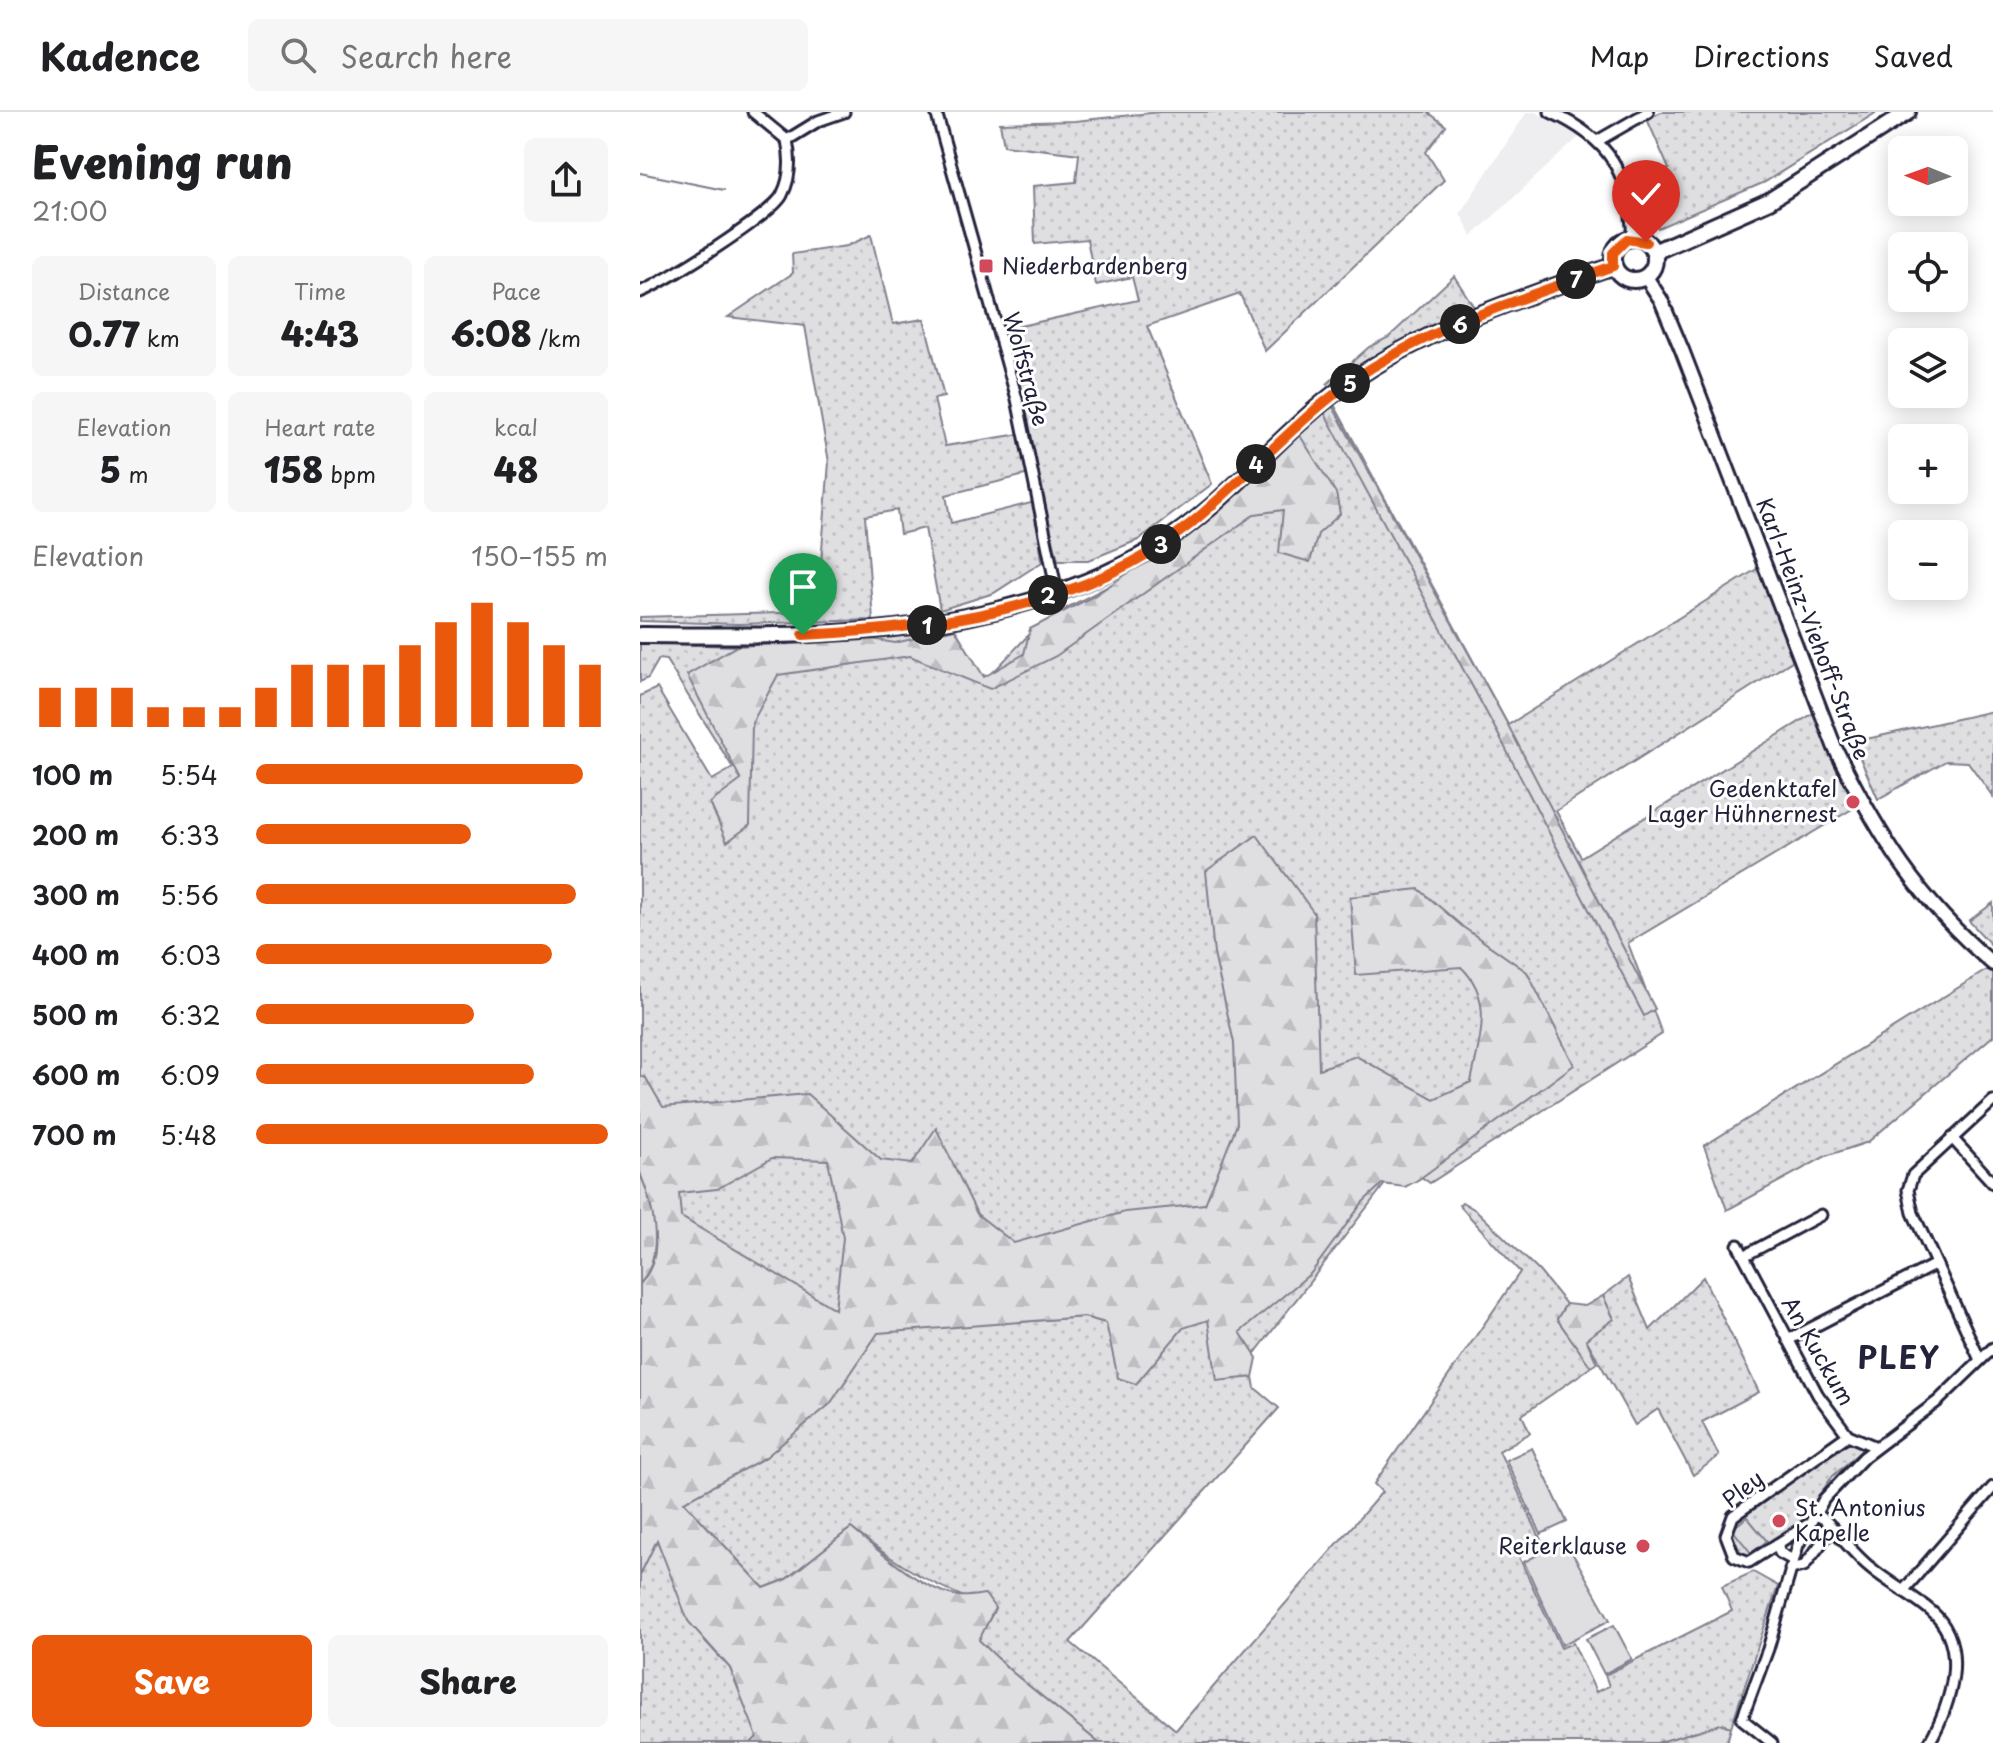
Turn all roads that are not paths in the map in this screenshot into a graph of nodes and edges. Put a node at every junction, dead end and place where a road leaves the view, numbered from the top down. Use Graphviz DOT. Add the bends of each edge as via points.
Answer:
graph roads {
  1 [pos="753,112"];
  2 [pos="844,112"];
  3 [pos="936,112"];
  4 [pos="1648,112"];
  5 [pos="1908,112"];
  6 [pos="1553,113"];
  7 [pos="787,140"];
  8 [pos="1599,140"];
  9 [pos="1633,238"];
  10 [pos="1654,252"];
  11 [pos="1613,266"];
  12 [pos="1646,277"];
  13 [pos="640,292"];
  14 [pos="1057,592"];
  15 [pos="640,635"];
  16 [pos="1993,964"];
  17 [pos="1993,1101"];
  18 [pos="1952,1138"];
  19 [pos="1993,1183"];
  20 [pos="1821,1215"];
  21 [pos="1738,1245"];
  22 [pos="1744,1256"];
  23 [pos="1936,1264"];
  24 [pos="1788,1340"];
  25 [pos="1993,1348"];
  26 [pos="1980,1360"];
  27 [pos="1848,1435"];
  28 [pos="1876,1447"];
  29 [pos="1993,1487"];
  30 [pos="1814,1514"];
  31 [pos="1807,1525"];
  32 [pos="1833,1528"];
  33 [pos="1777,1544"];
  34 [pos="1792,1564"];
  35 [pos="1903,1591"];
  36 [pos="1772,1743"];
  37 [pos="1929,1743"];
  1 -- 7 [label="street"];
  2 -- 7 [label="street"];
  3 -- 14 [label="street, Wolfstraße" via="1017,399"];
  4 -- 8 [label="street"];
  5 -- 10 [label="main road" via="1769,201"];
  6 -- 8 [label="street"];
  7 -- 13 [label="street" via="788,180 774,207 686,271"];
  8 -- 9 [label="street" via="1626,194"];
  9 -- 10 [label="main road"];
  9 -- 11 [label="main road" via="1616,247"];
  10 -- 12 [label="main road" via="1654,266"];
  11 -- 12 [label="main road" via="1627,280"];
  11 -- 14 [label="main road" via="1388,358 1330,397 1186,527 1128,562"];
  12 -- 16 [label="street, Karl-Heinz-Viehoff-Straße" via="1682,350 1835,748 1862,803 1898,864 1947,924"];
  14 -- 15 [label="main road" via="949,621 869,632"];
  17 -- 18 [label="street"];
  18 -- 19 [label="street"];
  18 -- 23 [label="street" via="1913,1175 1908,1190"];
  20 -- 22 [label="street"];
  21 -- 22 [label="street, An Kuckum"];
  22 -- 24 [label="street, An Kuckum"];
  23 -- 24 [label="street"];
  23 -- 26 [label="street"];
  24 -- 27 [label="street, An Kuckum" via="1818,1395"];
  25 -- 26 [label="street, Pley"];
  26 -- 28 [label="street, Pley"];
  27 -- 28 [label="street, An Kuckum"];
  27 -- 33 [label="street, Pley" via="1728,1524 1728,1547 1742,1560 1749,1562"];
  28 -- 30 [label="street, Pley" via="1839,1481"];
  29 -- 35 [label="street"];
  30 -- 31 [label="street, Pley"];
  30 -- 32 [label="street"];
  31 -- 33 [label="street, Pley"];
  31 -- 34 [label="street, Pley"];
  32 -- 34 [label="street" via="1804,1566"];
  32 -- 35 [label="street" via="1870,1568"];
  33 -- 34 [label="street"];
  34 -- 36 [label="street, Pley" via="1742,1719"];
  35 -- 37 [label="street" via="1938,1617 1952,1657 1951,1698"];
}
